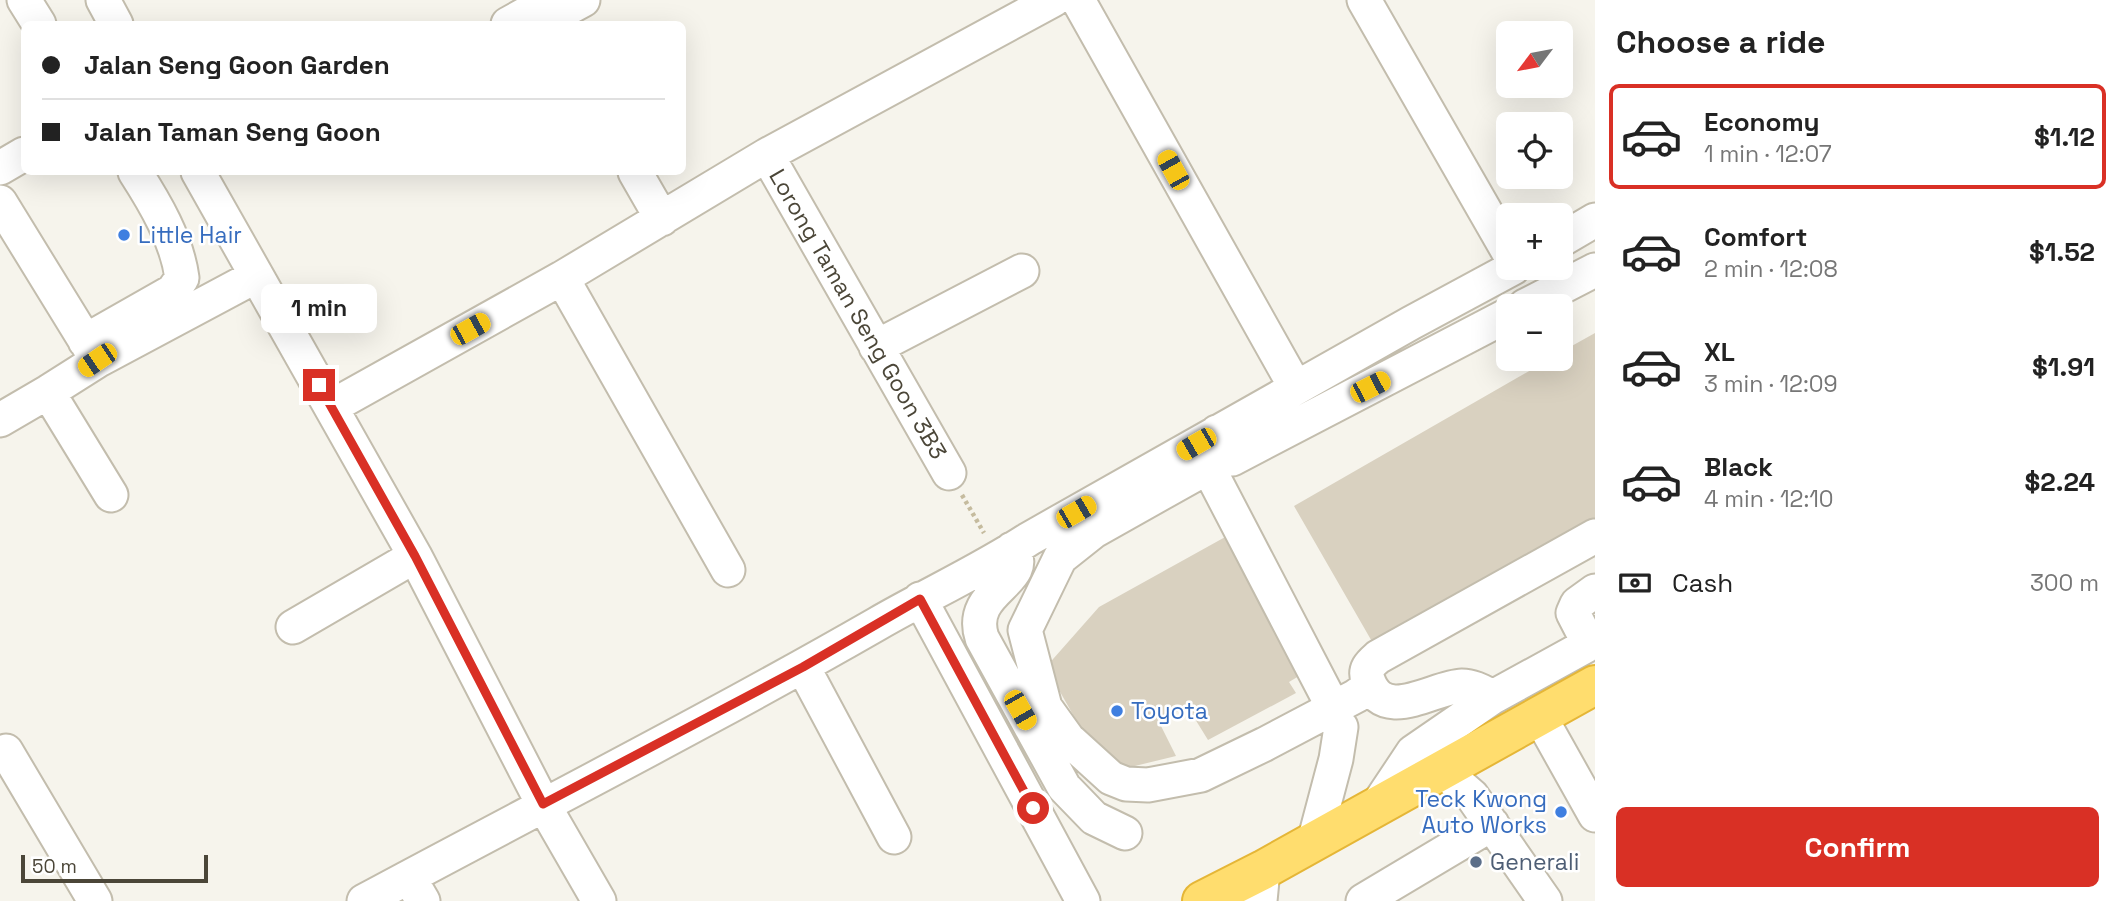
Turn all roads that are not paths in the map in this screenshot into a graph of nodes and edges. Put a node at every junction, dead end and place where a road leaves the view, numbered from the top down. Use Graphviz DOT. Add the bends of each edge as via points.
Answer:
graph roads {
  1 [pos="24,0"];
  2 [pos="103,0"];
  3 [pos="583,0"];
  4 [pos="1053,0"];
  5 [pos="1078,0"];
  6 [pos="1364,0"];
  7 [pos="544,13"];
  8 [pos="37,21"];
  9 [pos="114,21"];
  10 [pos="518,21"];
  11 [pos="767,155"];
  12 [pos="21,156"];
  13 [pos="0,168"];
  14 [pos="137,175"];
  15 [pos="200,175"];
  16 [pos="637,175"];
  17 [pos="0,202"];
  18 [pos="662,219"];
  19 [pos="1595,220"];
  20 [pos="1496,230"];
  21 [pos="1573,233"];
  22 [pos="1595,270"];
  23 [pos="1022,271"];
  24 [pos="256,276"];
  25 [pos="1496,277"];
  26 [pos="562,278"];
  27 [pos="1548,294"];
  28 [pos="1496,321"];
  29 [pos="876,347"];
  30 [pos="91,351"];
  31 [pos="1296,388"];
  32 [pos="48,392"];
  33 [pos="331,407"];
  34 [pos="0,420"];
  35 [pos="1217,432"];
  36 [pos="949,473"];
  37 [pos="111,495"];
  38 [pos="1595,536"];
  39 [pos="1006,554"];
  40 [pos="415,556"];
  41 [pos="728,570"];
  42 [pos="1595,591"];
  43 [pos="920,599"];
  44 [pos="293,627"];
  45 [pos="1592,643"];
  46 [pos="803,667"];
  47 [pos="1370,686"];
  48 [pos="1592,692"];
  49 [pos="1493,697"];
  50 [pos="1539,715"];
  51 [pos="1337,717"];
  52 [pos="6,751"];
  53 [pos="1442,770"];
  54 [pos="543,804"];
  55 [pos="1377,806"];
  56 [pos="1595,815"];
  57 [pos="1492,824"];
  58 [pos="1125,834"];
  59 [pos="894,837"];
  60 [pos="1314,842"];
  61 [pos="1262,886"];
  62 [pos="416,889"];
  63 [pos="1412,889"];
  64 [pos="94,901"];
  65 [pos="364,901"];
  66 [pos="599,901"];
  67 [pos="1083,901"];
  68 [pos="1202,901"];
  69 [pos="1363,901"];
  70 [pos="1545,901"];
  1 -- 8 [label="street"];
  2 -- 9 [label="street"];
  3 -- 7 [label="street"];
  4 -- 11 [label="street"];
  5 -- 31 [label="street"];
  6 -- 20 [label="street"];
  7 -- 10 [label="street"];
  11 -- 18 [label="street"];
  11 -- 29 [label="street, Lorong Taman Seng Goon 3B3"];
  12 -- 13 [label="street"];
  14 -- 30 [label="street" via="179,259 182,278 173,291"];
  15 -- 24 [label="street"];
  16 -- 18 [label="street"];
  17 -- 30 [label="street"];
  18 -- 26 [label="street"];
  19 -- 21 [label="street"];
  22 -- 27 [label="street"];
  23 -- 29 [label="street"];
  24 -- 30 [label="street"];
  24 -- 33 [label="street"];
  25 -- 31 [label="street"];
  26 -- 33 [label="street"];
  26 -- 41 [label="street"];
  28 -- 35 [label="street" via="1232,459"];
  29 -- 36 [label="street, Lorong Taman Seng Goon 3B3"];
  30 -- 32 [label="street"];
  31 -- 35 [label="street"];
  32 -- 34 [label="street"];
  32 -- 37 [label="street"];
  33 -- 40 [label="street"];
  35 -- 39 [label="street"];
  38 -- 47 [label="street" via="1378,657 1368,665"];
  39 -- 43 [label="street"];
  39 -- 58 [label="street" via="1018,558 1018,566 988,598 979,629 982,638 1064,787 1094,818"];
  40 -- 44 [label="street"];
  40 -- 54 [label="street"];
  42 -- 45 [label="street" via="1577,604 1573,613"];
  43 -- 46 [label="street"];
  43 -- 67 [label="street"];
  45 -- 49 [label="street"];
  46 -- 54 [label="street"];
  46 -- 59 [label="street"];
  47 -- 49 [label="street" via="1381,697 1399,703 1460,686"];
  47 -- 51 [label="street"];
  48 -- 50 [label="highway"];
  49 -- 55 [label="street" via="1413,752"];
  50 -- 53 [label="highway"];
  50 -- 56 [label="street"];
  51 -- 51 [label="street" via="1201,775 1148,785 1126,784 1111,778 1068,739 1045,707 1025,630 1060,558 1094,531 1209,467"];
  51 -- 60 [label="street" via="1336,759"];
  52 -- 64 [label="street"];
  53 -- 55 [label="highway"];
  53 -- 57 [label="street" via="1472,796"];
  54 -- 62 [label="street"];
  54 -- 66 [label="street"];
  55 -- 60 [label="highway"];
  57 -- 63 [label="street"];
  57 -- 70 [label="street"];
  60 -- 61 [label="highway"];
  61 -- 68 [label="highway"];
  62 -- 65 [label="street"];
  63 -- 69 [label="street"];
}
